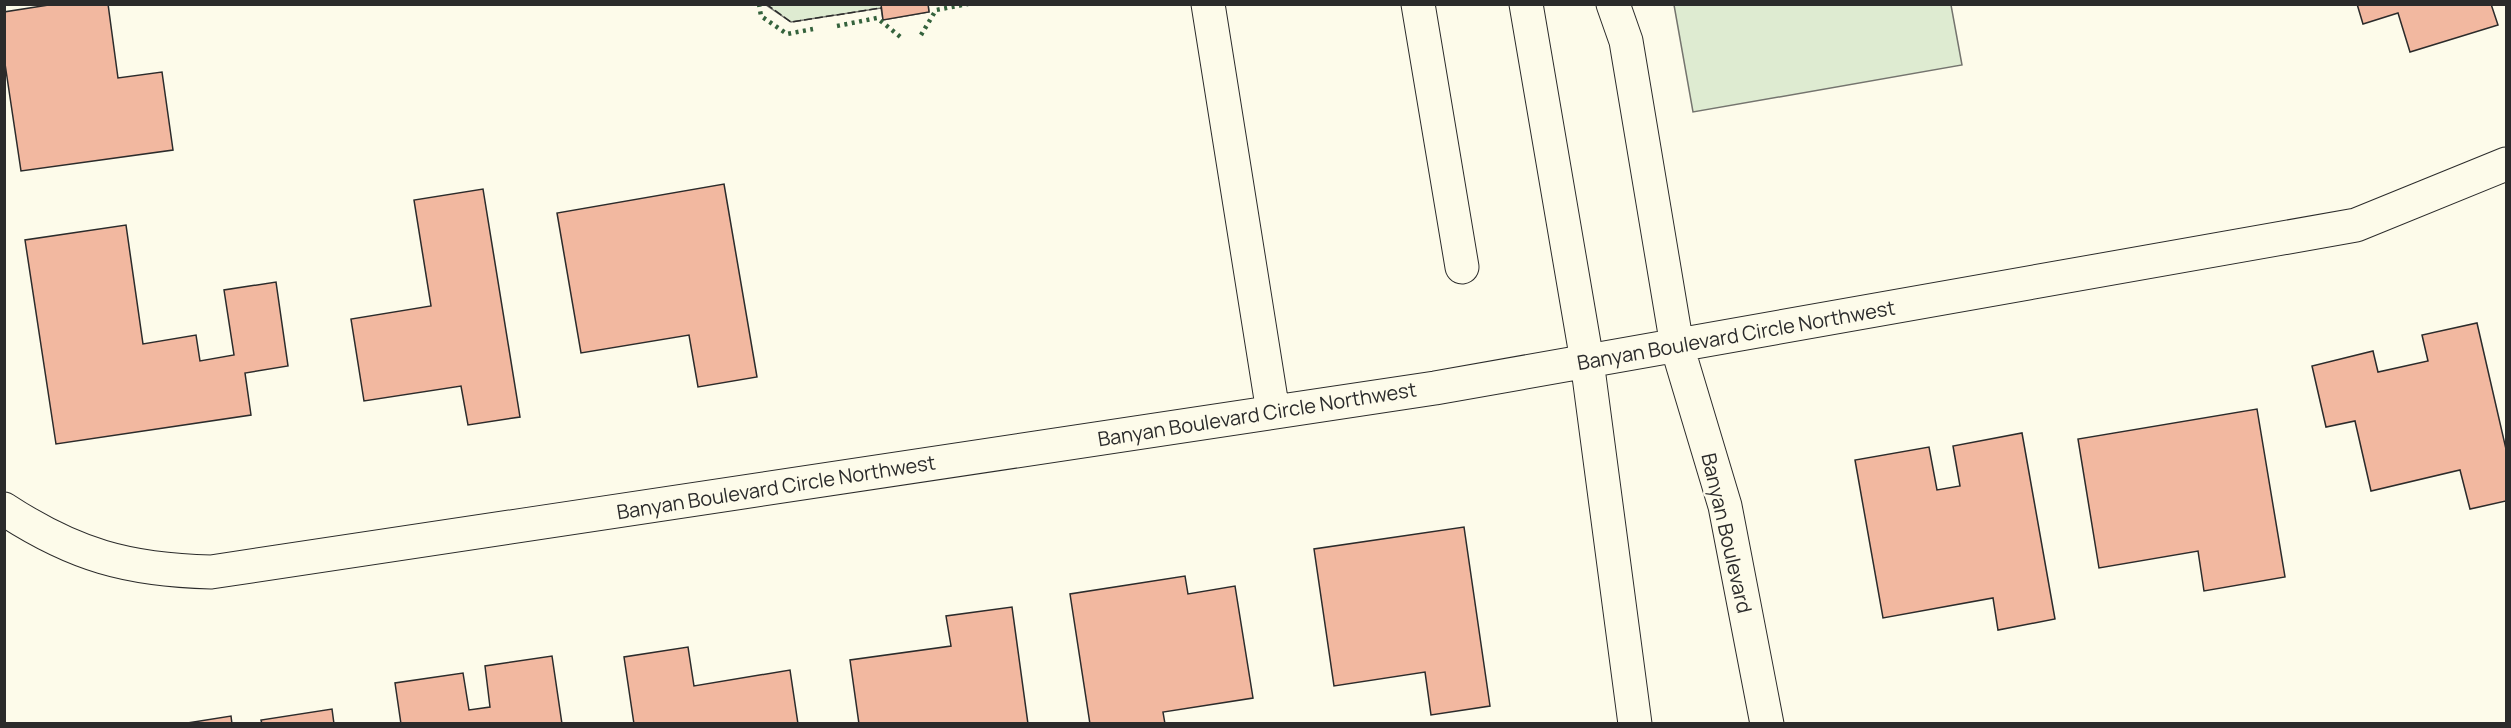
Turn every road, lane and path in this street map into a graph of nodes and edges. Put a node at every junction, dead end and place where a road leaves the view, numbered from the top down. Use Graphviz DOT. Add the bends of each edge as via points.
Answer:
graph roads {
  1 [pos="1208,4"];
  2 [pos="1418,4"];
  3 [pos="1526,4"];
  4 [pos="1613,4"];
  5 [pos="2506,164"];
  6 [pos="1462,267"];
  7 [pos="1677,346"];
  8 [pos="1587,362"];
  9 [pos="1273,412"];
  10 [pos="4,509"];
  11 [pos="1635,723"];
  12 [pos="1767,723"];
  1 -- 9 [label="street"];
  2 -- 6 [label="street"];
  3 -- 8 [label="street"];
  4 -- 7 [label="street, Banyan Boulevard" via="1626,42"];
  5 -- 7 [label="street, Banyan Boulevard Circle Northwest" via="2356,225"];
  7 -- 8 [label="street, Banyan Boulevard Circle Northwest"];
  7 -- 12 [label="street, Banyan Boulevard" via="1725,506"];
  8 -- 9 [label="street, Banyan Boulevard Circle Northwest"];
  8 -- 11 [label="street"];
  9 -- 10 [label="street, Banyan Boulevard Circle Northwest" via="211,572 165,571 119,563 76,549"];
}
